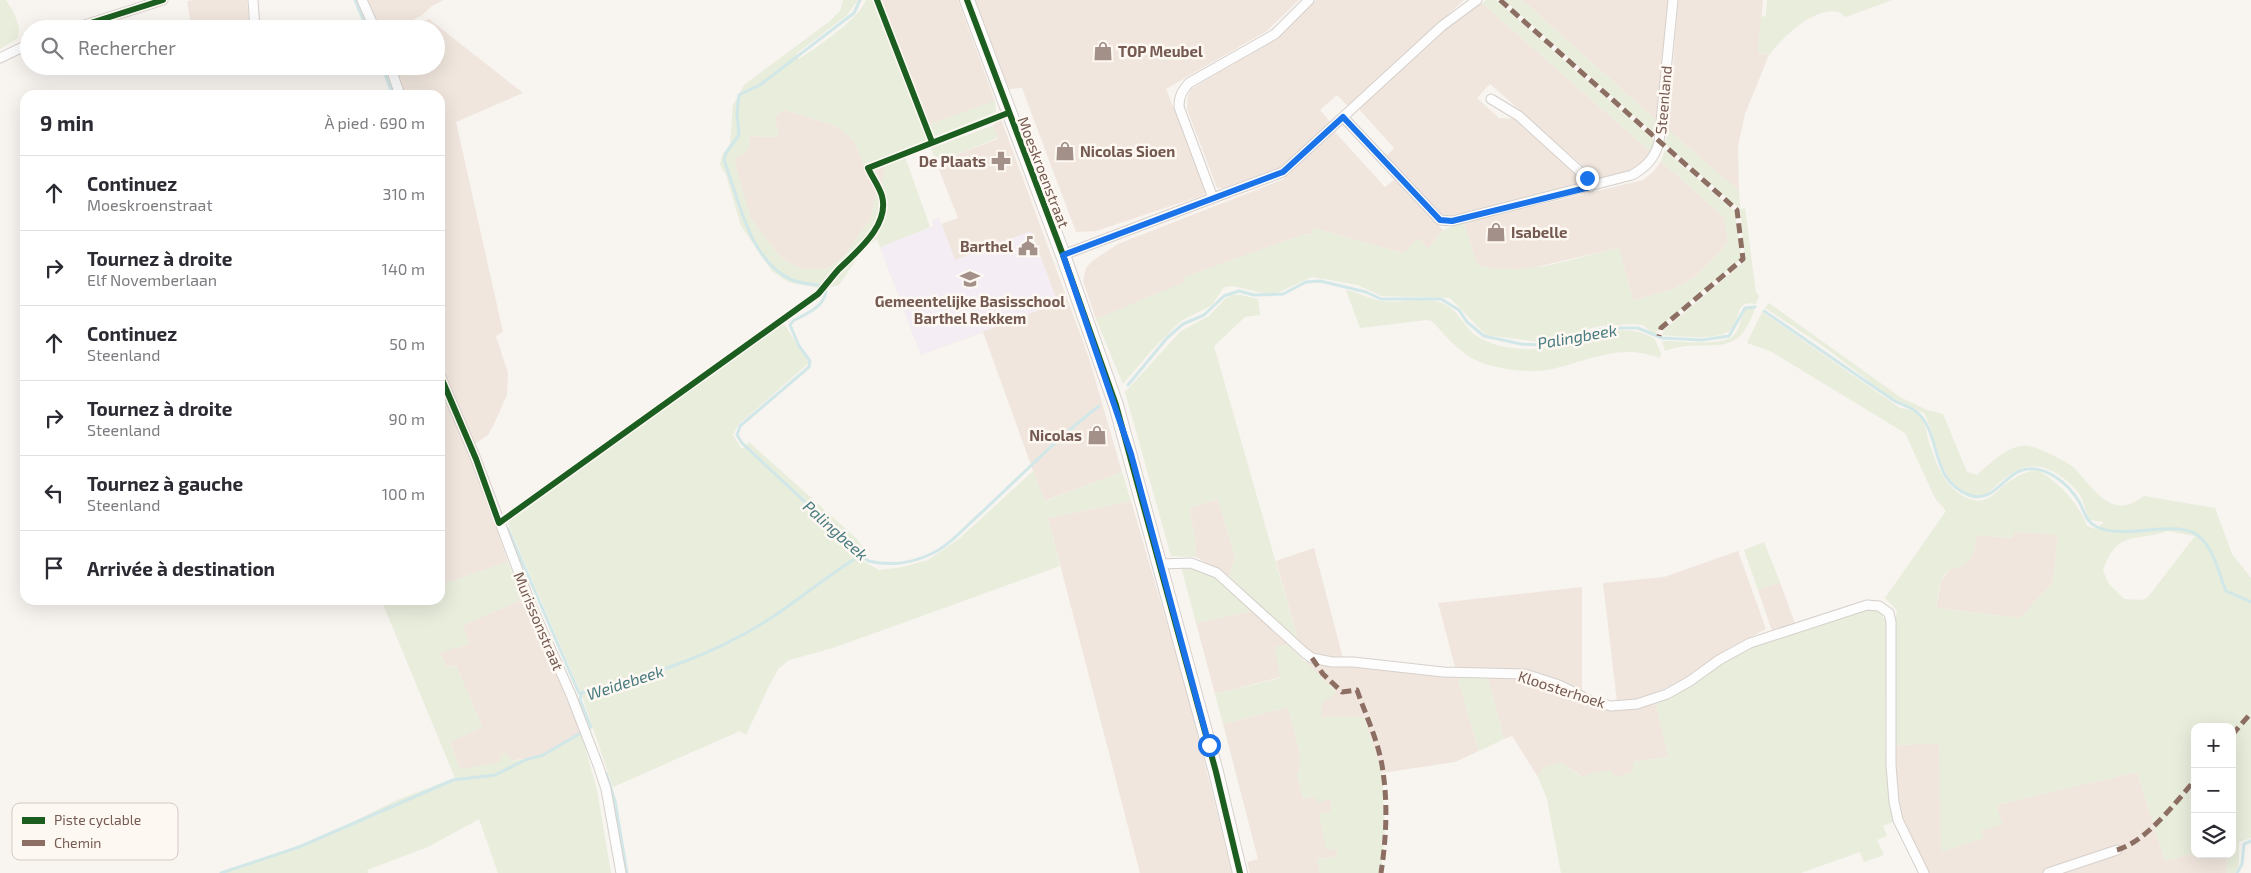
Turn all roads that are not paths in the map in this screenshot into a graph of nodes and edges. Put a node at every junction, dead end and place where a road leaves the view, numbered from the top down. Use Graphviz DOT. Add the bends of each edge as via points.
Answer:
graph roads {
  1 [pos="164,0"];
  2 [pos="253,0"];
  3 [pos="362,0"];
  4 [pos="967,0"];
  5 [pos="1309,0"];
  6 [pos="1673,0"];
  7 [pos="1474,1"];
  8 [pos="101,20"];
  9 [pos="254,20"];
  10 [pos="371,20"];
  11 [pos="20,47"];
  12 [pos="0,58"];
  13 [pos="393,75"];
  14 [pos="398,90"];
  15 [pos="1491,99"];
  16 [pos="1343,117"];
  17 [pos="1590,187"];
  18 [pos="1213,198"];
  19 [pos="1063,255"];
  20 [pos="445,387"];
  21 [pos="1160,564"];
  22 [pos="2117,850"];
  23 [pos="620,873"];
  24 [pos="1240,873"];
  25 [pos="1924,873"];
  26 [pos="2048,873"];
  1 -- 8 [label="street"];
  2 -- 9 [label="street"];
  3 -- 10 [label="street"];
  4 -- 19 [label="main road, Moeskroenstraat"];
  5 -- 18 [label="street" via="1276,34 1189,83 1179,98 1179,107"];
  6 -- 17 [label="street, Steenland" via="1657,149 1638,172"];
  7 -- 16 [label="street"];
  11 -- 12 [label="street"];
  13 -- 14 [label="street"];
  15 -- 17 [label="street" via="1519,116 1587,178"];
  16 -- 17 [label="street, Steenland" via="1440,220 1452,221"];
  16 -- 18 [label="street" via="1283,172"];
  18 -- 19 [label="street"];
  19 -- 21 [label="main road, Moeskroenstraat" via="1116,405"];
  20 -- 23 [label="street, Murissonstraat" via="598,765 606,789"];
  21 -- 24 [label="main road, Moeskroenstraat"];
  21 -- 25 [label="street, Kloosterhoek" via="1191,563 1217,573 1305,653 1322,661 1443,672 1525,674 1611,706 1637,704 1667,694 1750,642 1867,605 1879,606 1889,613 1890,622 1894,802 1898,820"];
  22 -- 26 [label="street"];
}
